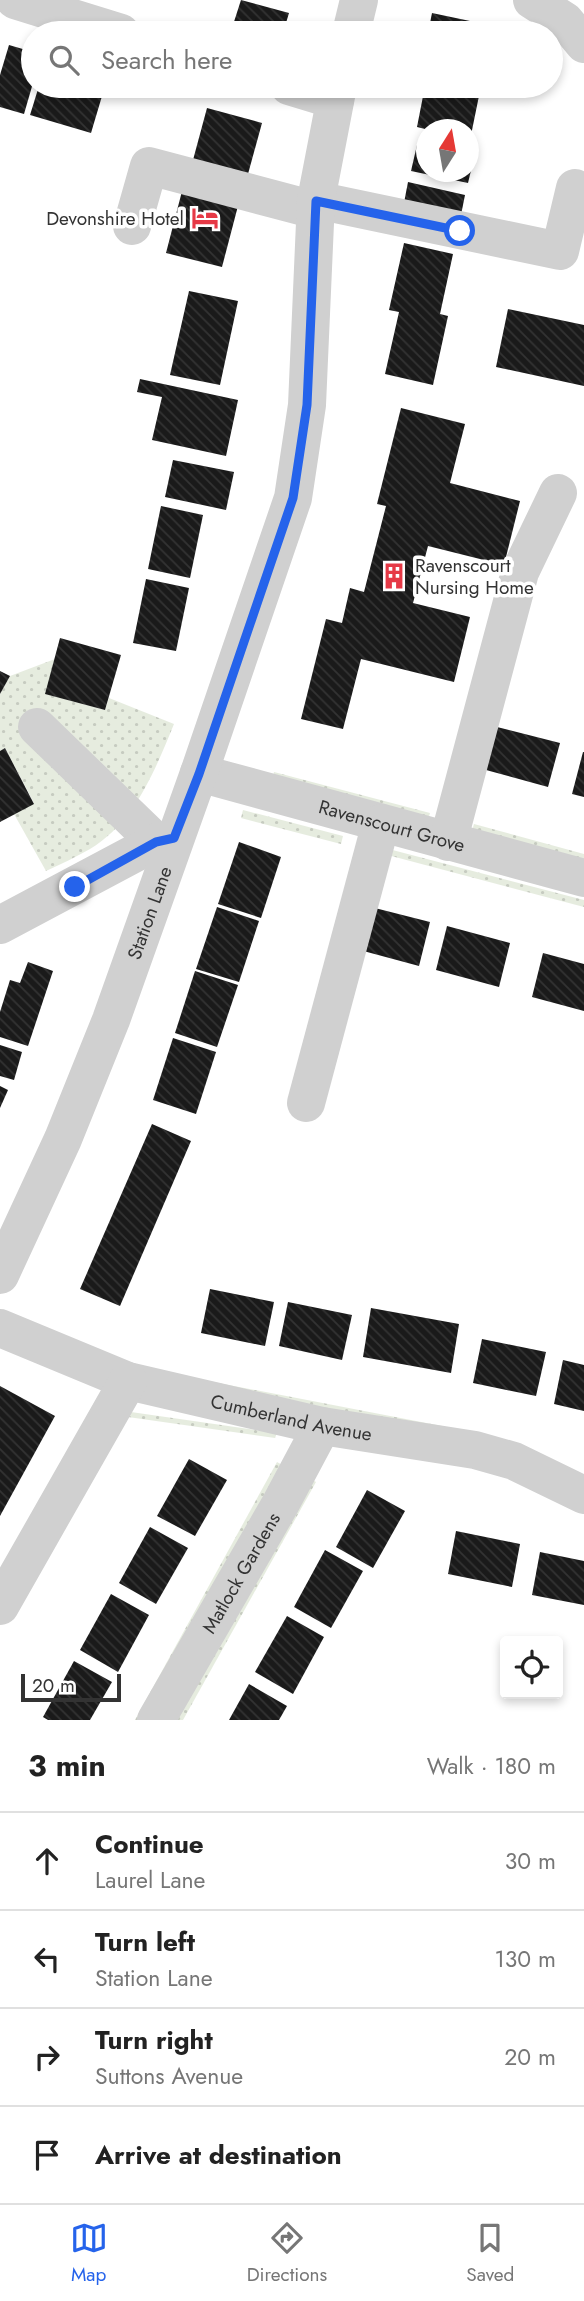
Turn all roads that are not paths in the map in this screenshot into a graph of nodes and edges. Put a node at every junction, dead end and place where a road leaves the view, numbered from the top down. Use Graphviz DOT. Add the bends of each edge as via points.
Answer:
graph roads {
  1 [pos="15,0"];
  2 [pos="359,0"];
  3 [pos="533,0"];
  4 [pos="82,21"];
  5 [pos="354,21"];
  6 [pos="584,44"];
  7 [pos="335,98"];
  8 [pos="575,188"];
  9 [pos="315,205"];
  10 [pos="132,226"];
  11 [pos="558,493"];
  12 [pos="37,727"];
  13 [pos="199,774"];
  14 [pos="381,823"];
  15 [pos="165,840"];
  16 [pos="448,842"];
  17 [pos="584,878"];
  18 [pos="0,925"];
  19 [pos="306,1103"];
  20 [pos="0,1275"];
  21 [pos="0,1328"];
  22 [pos="128,1381"];
  23 [pos="322,1426"];
  24 [pos="584,1495"];
  25 [pos="0,1606"];
  26 [pos="156,1720"];
  1 -- 4 [label="street"];
  2 -- 5 [label="street"];
  3 -- 6 [label="street" via="565,21"];
  7 -- 9 [label="street, Station Lane"];
  8 -- 9 [label="street" via="560,251"];
  9 -- 10 [label="street" via="149,166"];
  9 -- 13 [label="street, Station Lane" via="307,405 293,498"];
  11 -- 16 [label="street" via="520,572"];
  12 -- 15 [label="street, Station Lane"];
  13 -- 14 [label="street, Ravenscourt Grove"];
  13 -- 15 [label="street, Station Lane"];
  14 -- 16 [label="street, Ravenscourt Grove"];
  14 -- 19 [label="street"];
  15 -- 18 [label="street"];
  15 -- 20 [label="street, Station Lane" via="106,1032"];
  16 -- 17 [label="street, Ravenscourt Grove"];
  21 -- 22 [label="street, Cumberland Avenue"];
  22 -- 23 [label="street, Cumberland Avenue"];
  22 -- 25 [label="street"];
  23 -- 24 [label="street, Cumberland Avenue" via="475,1450 514,1461"];
  23 -- 26 [label="street, Matlock Gardens"];
}
